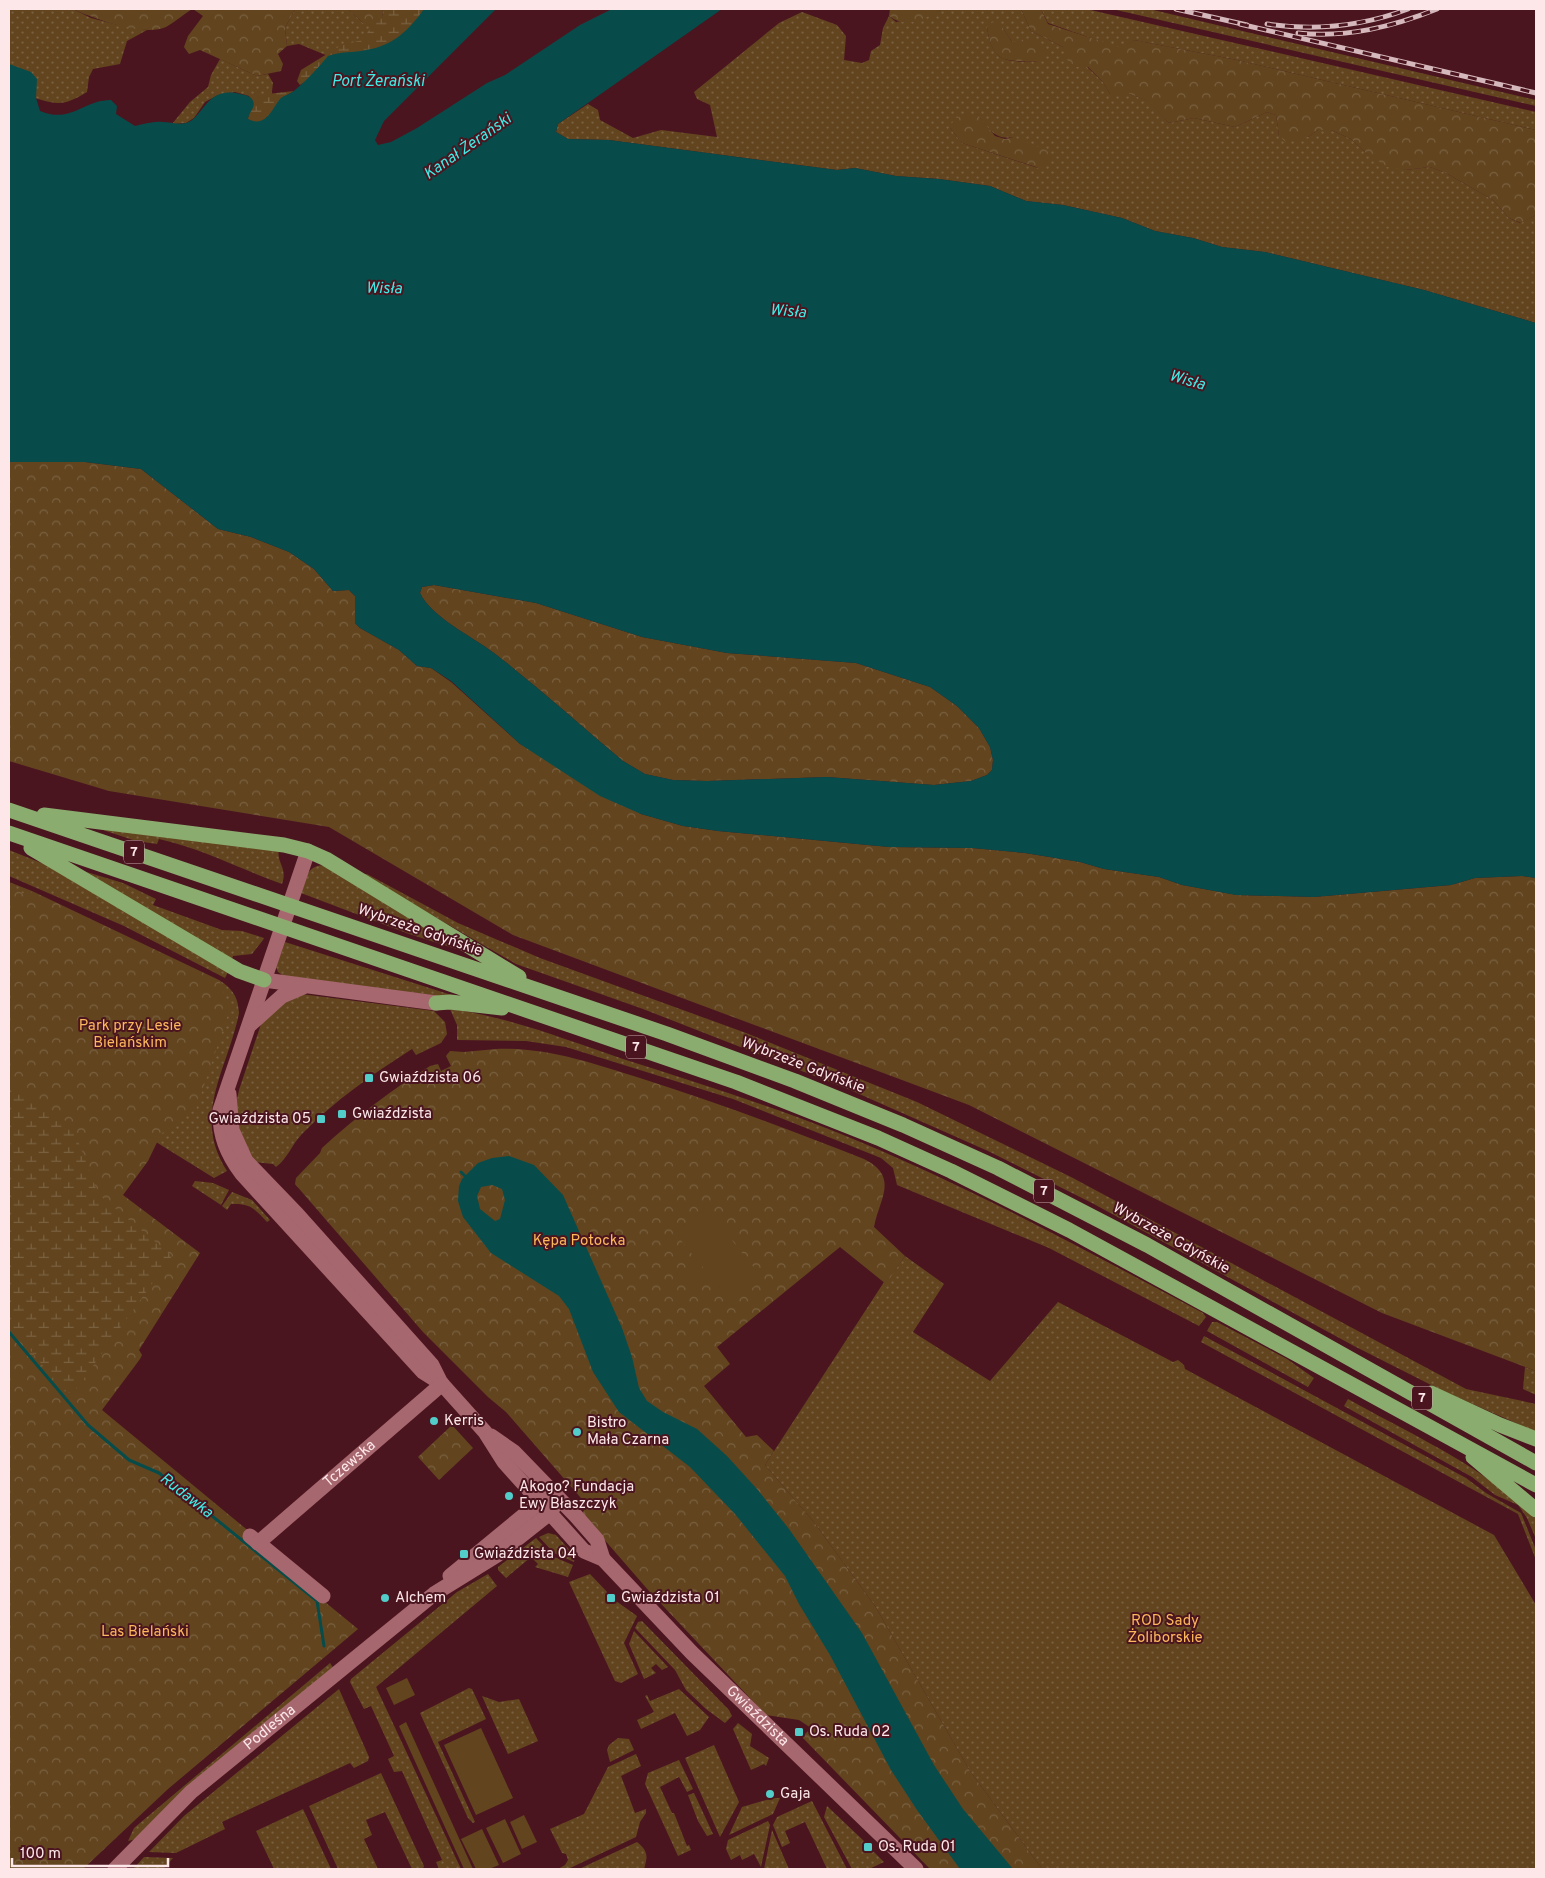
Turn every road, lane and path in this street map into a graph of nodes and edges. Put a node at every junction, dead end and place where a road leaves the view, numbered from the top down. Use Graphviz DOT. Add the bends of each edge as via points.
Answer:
graph roads {
  1 [pos="11,811"];
  2 [pos="9,834"];
  3 [pos="308,851"];
  4 [pos="264,980"];
  5 [pos="304,987"];
  6 [pos="544,992"];
  7 [pos="436,1003"];
  8 [pos="535,1013"];
  9 [pos="247,1029"];
  10 [pos="228,1084"];
  11 [pos="278,1194"];
  12 [pos="278,1212"];
  13 [pos="1336,1349"];
  14 [pos="442,1384"];
  15 [pos="485,1432"];
  16 [pos="1440,1432"];
  17 [pos="1536,1439"];
  18 [pos="1536,1464"];
  19 [pos="1536,1485"];
  20 [pos="557,1497"];
  21 [pos="545,1507"];
  22 [pos="1536,1510"];
  23 [pos="603,1559"];
  24 [pos="323,1596"];
  25 [pos="115,1869"];
  26 [pos="916,1869"];
  1 -- 3 [label="highway" via="256,841"];
  1 -- 6 [label="highway, Wybrzeże Gdyńskie / 7"];
  2 -- 4 [label="highway" via="240,971"];
  2 -- 8 [label="highway, 7"];
  3 -- 4 [label="street, Gwiaździsta"];
  3 -- 6 [label="highway"];
  4 -- 5 [label="street"];
  4 -- 9 [label="street, Gwiaździsta"];
  5 -- 7 [label="street"];
  5 -- 9 [label="street" via="282,996"];
  6 -- 13 [label="highway, Wybrzeże Gdyńskie / 7" via="795,1081 950,1146 1078,1208"];
  7 -- 8 [label="highway" via="457,1002"];
  8 -- 16 [label="highway, 7" via="736,1082 878,1138 951,1171 1125,1260"];
  9 -- 10 [label="street, Gwiaździsta"];
  10 -- 11 [label="street, Gwiaździsta" via="232,1130 238,1146 251,1166"];
  10 -- 12 [label="street, Gwiaździsta" via="220,1110 224,1143 242,1174"];
  11 -- 12 [label="street"];
  11 -- 14 [label="street, Gwiaździsta" via="432,1365"];
  12 -- 14 [label="street, Gwiaździsta" via="423,1372"];
  13 -- 17 [label="highway"];
  13 -- 18 [label="highway, Wybrzeże Gdyńskie / 7"];
  14 -- 15 [label="street, Gwiaździsta"];
  14 -- 24 [label="street, Tczewska" via="254,1540"];
  15 -- 20 [label="street, Gwiaździsta" via="514,1452"];
  15 -- 21 [label="street, Gwiaździsta" via="504,1462"];
  16 -- 19 [label="highway"];
  16 -- 22 [label="highway, 7"];
  20 -- 21 [label="street, Podleśna"];
  20 -- 23 [label="street, Gwiaździsta" via="597,1540"];
  21 -- 23 [label="street, Gwiaździsta" via="584,1551"];
  21 -- 25 [label="street, Podleśna" via="497,1555 434,1594 192,1792"];
  23 -- 26 [label="street, Gwiaździsta" via="710,1670"];
}
